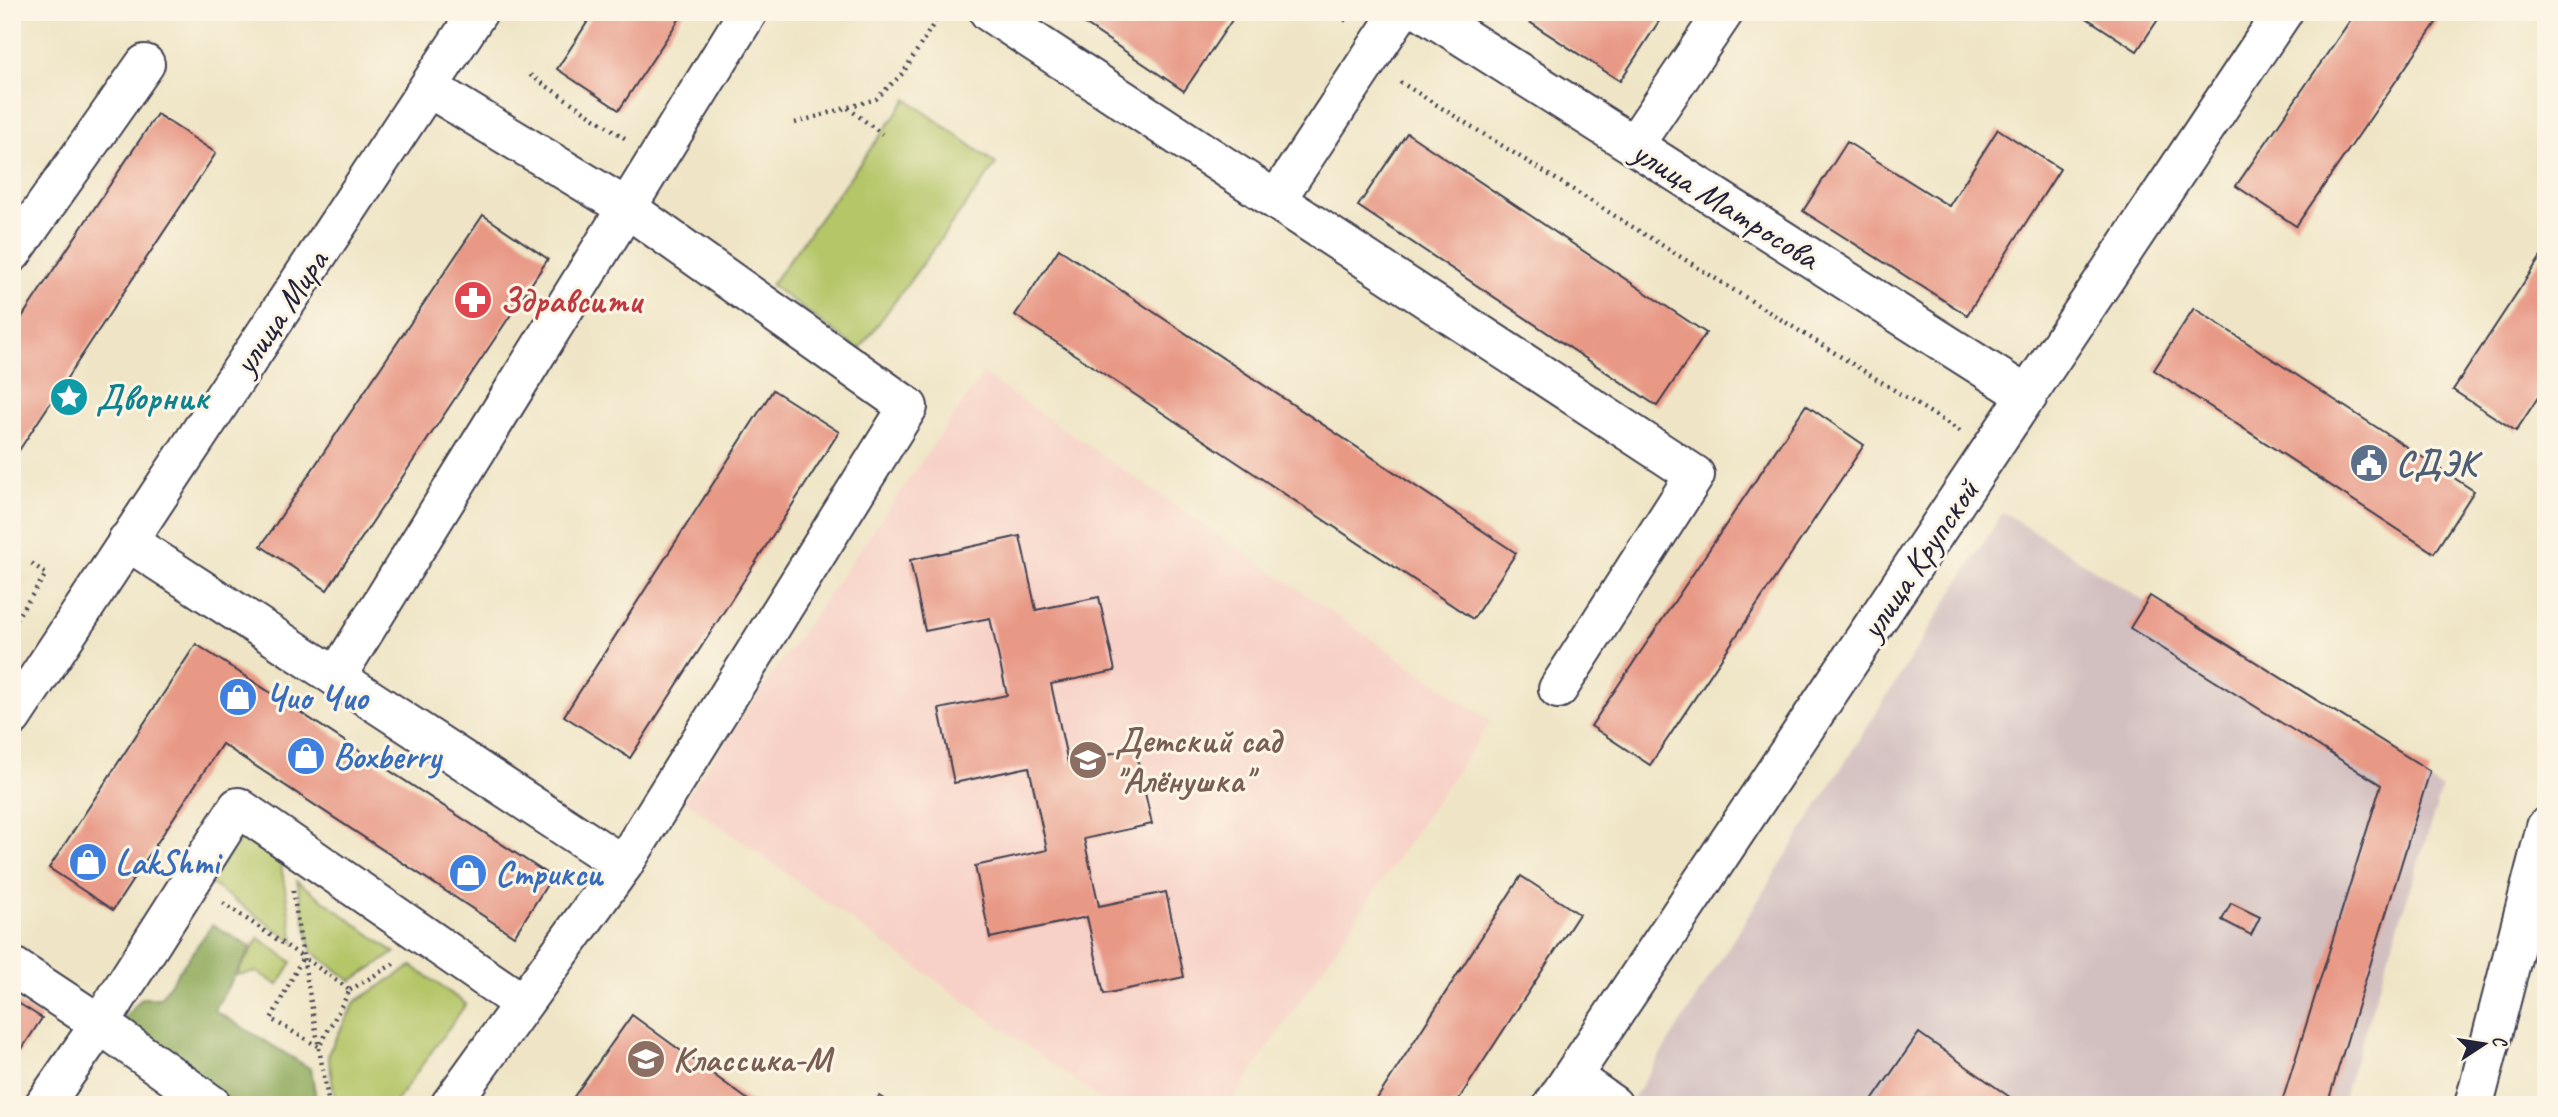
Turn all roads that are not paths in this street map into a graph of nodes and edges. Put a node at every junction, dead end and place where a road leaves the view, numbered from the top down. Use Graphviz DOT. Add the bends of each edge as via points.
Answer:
graph roads {
  1 [pos="478,12"];
  2 [pos="748,12"];
  3 [pos="989,12"];
  4 [pos="1424,12"];
  5 [pos="1724,12"];
  6 [pos="2283,12"];
  7 [pos="1391,27"];
  8 [pos="145,64"];
  9 [pos="429,88"];
  10 [pos="1634,145"];
  11 [pos="1276,200"];
  12 [pos="627,208"];
  13 [pos="12,253"];
  14 [pos="2028,396"];
  15 [pos="127,541"];
  16 [pos="336,677"];
  17 [pos="1558,689"];
  18 [pos="12,717"];
  19 [pos="2544,845"];
  20 [pos="623,865"];
  21 [pos="12,966"];
  22 [pos="522,1003"];
  23 [pos="100,1024"];
  24 [pos="1563,1091"];
  25 [pos="44,1105"];
  26 [pos="212,1105"];
  27 [pos="450,1105"];
  28 [pos="1613,1105"];
  29 [pos="2474,1105"];
  1 -- 9 [label="street, улица Мира"];
  2 -- 12 [label="street"];
  3 -- 11 [label="street"];
  4 -- 10 [label="street, улица Матросова"];
  5 -- 10 [label="street"];
  6 -- 14 [label="street, улица Крупской"];
  7 -- 11 [label="street"];
  8 -- 13 [label="street"];
  9 -- 12 [label="street"];
  9 -- 15 [label="street, улица Мира"];
  10 -- 14 [label="street, улица Матросова"];
  11 -- 17 [label="street" via="1695,475"];
  12 -- 16 [label="street"];
  12 -- 20 [label="street" via="908,407"];
  14 -- 24 [label="street, улица Крупской"];
  15 -- 16 [label="street"];
  15 -- 18 [label="street, улица Мира"];
  16 -- 20 [label="street"];
  19 -- 29 [label="street"];
  20 -- 22 [label="street"];
  21 -- 23 [label="street"];
  22 -- 23 [label="street" via="238,807"];
  22 -- 27 [label="street"];
  23 -- 25 [label="street"];
  23 -- 26 [label="street"];
  24 -- 28 [label="street"];
}
